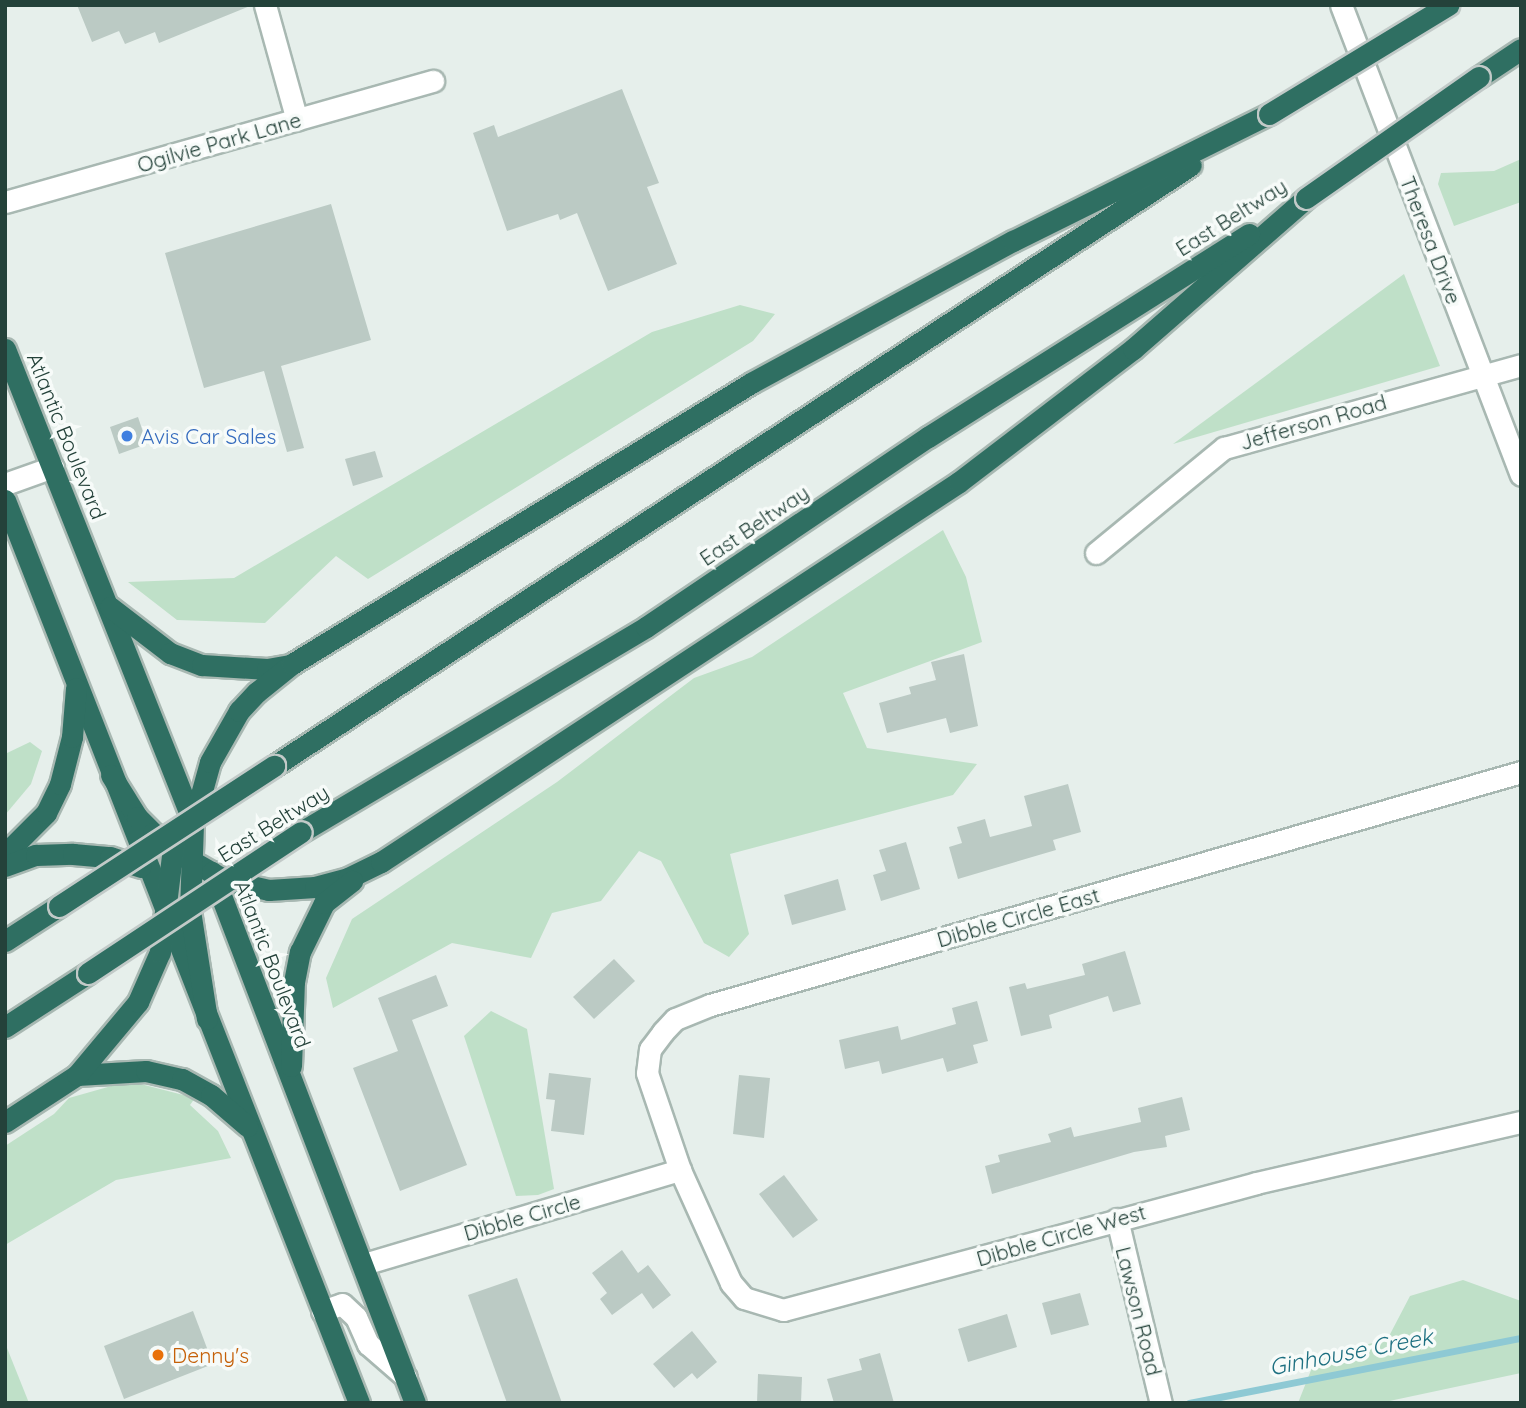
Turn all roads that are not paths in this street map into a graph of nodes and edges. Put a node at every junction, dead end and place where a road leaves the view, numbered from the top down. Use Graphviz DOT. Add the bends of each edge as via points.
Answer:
graph roads {
  1 [pos="265,5"];
  2 [pos="1341,5"];
  3 [pos="1448,5"];
  4 [pos="1521,49"];
  5 [pos="433,81"];
  6 [pos="1269,114"];
  7 [pos="297,120"];
  8 [pos="1306,198"];
  9 [pos="5,202"];
  10 [pos="5,349"];
  11 [pos="1521,365"];
  12 [pos="1481,373"];
  13 [pos="53,467"];
  14 [pos="1521,475"];
  15 [pos="5,484"];
  16 [pos="5,500"];
  17 [pos="1096,553"];
  18 [pos="108,605"];
  19 [pos="292,664"];
  20 [pos="76,682"];
  21 [pos="165,750"];
  22 [pos="1521,772"];
  23 [pos="111,775"];
  24 [pos="193,823"];
  25 [pos="5,854"];
  26 [pos="182,855"];
  27 [pos="381,862"];
  28 [pos="5,866"];
  29 [pos="149,870"];
  30 [pos="211,870"];
  31 [pos="180,885"];
  32 [pos="167,918"];
  33 [pos="5,941"];
  34 [pos="244,957"];
  35 [pos="207,1019"];
  36 [pos="5,1027"];
  37 [pos="77,1075"];
  38 [pos="290,1076"];
  39 [pos="5,1122"];
  40 [pos="1521,1122"];
  41 [pos="250,1128"];
  42 [pos="680,1170"];
  43 [pos="1117,1219"];
  44 [pos="364,1264"];
  45 [pos="322,1311"];
  46 [pos="406,1377"];
  47 [pos="359,1403"];
  48 [pos="415,1403"];
  49 [pos="1161,1403"];
  1 -- 7 [label="street"];
  2 -- 12 [label="street, Theresa Drive"];
  3 -- 6 [label="highway, bridge"];
  4 -- 8 [label="highway, East Beltway, bridge"];
  5 -- 7 [label="street, Ogilvie Park Lane"];
  6 -- 19 [label="highway" via="1013,241 751,383"];
  6 -- 33 [label="highway, bridge"];
  7 -- 9 [label="street, Ogilvie Park Lane"];
  8 -- 27 [label="highway" via="1133,349 959,482"];
  8 -- 36 [label="highway, East Beltway, bridge" via="928,437 646,627 301,832"];
  10 -- 13 [label="highway, Atlantic Boulevard"];
  11 -- 12 [label="street, Jefferson Road"];
  12 -- 14 [label="street, Theresa Drive"];
  12 -- 17 [label="street, Jefferson Road" via="1224,448"];
  13 -- 15 [label="street"];
  13 -- 18 [label="highway, Atlantic Boulevard"];
  16 -- 20 [label="highway"];
  18 -- 19 [label="highway" via="170,653 202,665 267,669"];
  18 -- 21 [label="highway, Atlantic Boulevard"];
  19 -- 24 [label="highway" via="257,692 233,721 205,772"];
  20 -- 23 [label="highway"];
  20 -- 25 [label="highway" via="72,737 60,784 46,813"];
  21 -- 24 [label="highway, Atlantic Boulevard"];
  21 -- 26 [label="highway"];
  22 -- 42 [label="street, Dibble Circle East" via="782,983 675,1019 650,1048 647,1073"];
  23 -- 26 [label="highway" via="137,817"];
  23 -- 29 [label="highway"];
  24 -- 26 [label="highway"];
  24 -- 30 [label="highway, Atlantic Boulevard"];
  26 -- 30 [label="highway"];
  26 -- 31 [label="highway"];
  27 -- 30 [label="highway" via="315,887 269,890 225,880"];
  27 -- 38 [label="highway" via="324,903 310,925 294,982"];
  28 -- 29 [label="highway" via="36,855 73,854 110,857"];
  29 -- 31 [label="highway"];
  29 -- 32 [label="highway"];
  30 -- 34 [label="highway, Atlantic Boulevard"];
  31 -- 32 [label="highway"];
  31 -- 34 [label="highway" via="206,900"];
  31 -- 35 [label="highway"];
  32 -- 35 [label="highway"];
  32 -- 37 [label="highway" via="160,951 138,1002"];
  34 -- 38 [label="highway, Atlantic Boulevard"];
  35 -- 41 [label="highway"];
  37 -- 39 [label="highway"];
  37 -- 41 [label="highway" via="145,1071 182,1079 211,1095"];
  38 -- 44 [label="highway, Atlantic Boulevard"];
  40 -- 43 [label="street, Dibble Circle West"];
  41 -- 45 [label="highway"];
  42 -- 43 [label="street, Dibble Circle West" via="731,1283 744,1298 783,1310"];
  42 -- 44 [label="street, Dibble Circle"];
  43 -- 49 [label="street, Lawson Road"];
  44 -- 46 [label="highway, Atlantic Boulevard"];
  45 -- 46 [label="street" via="341,1304 356,1317 368,1344"];
  45 -- 47 [label="highway"];
  46 -- 48 [label="highway, Atlantic Boulevard"];
}
